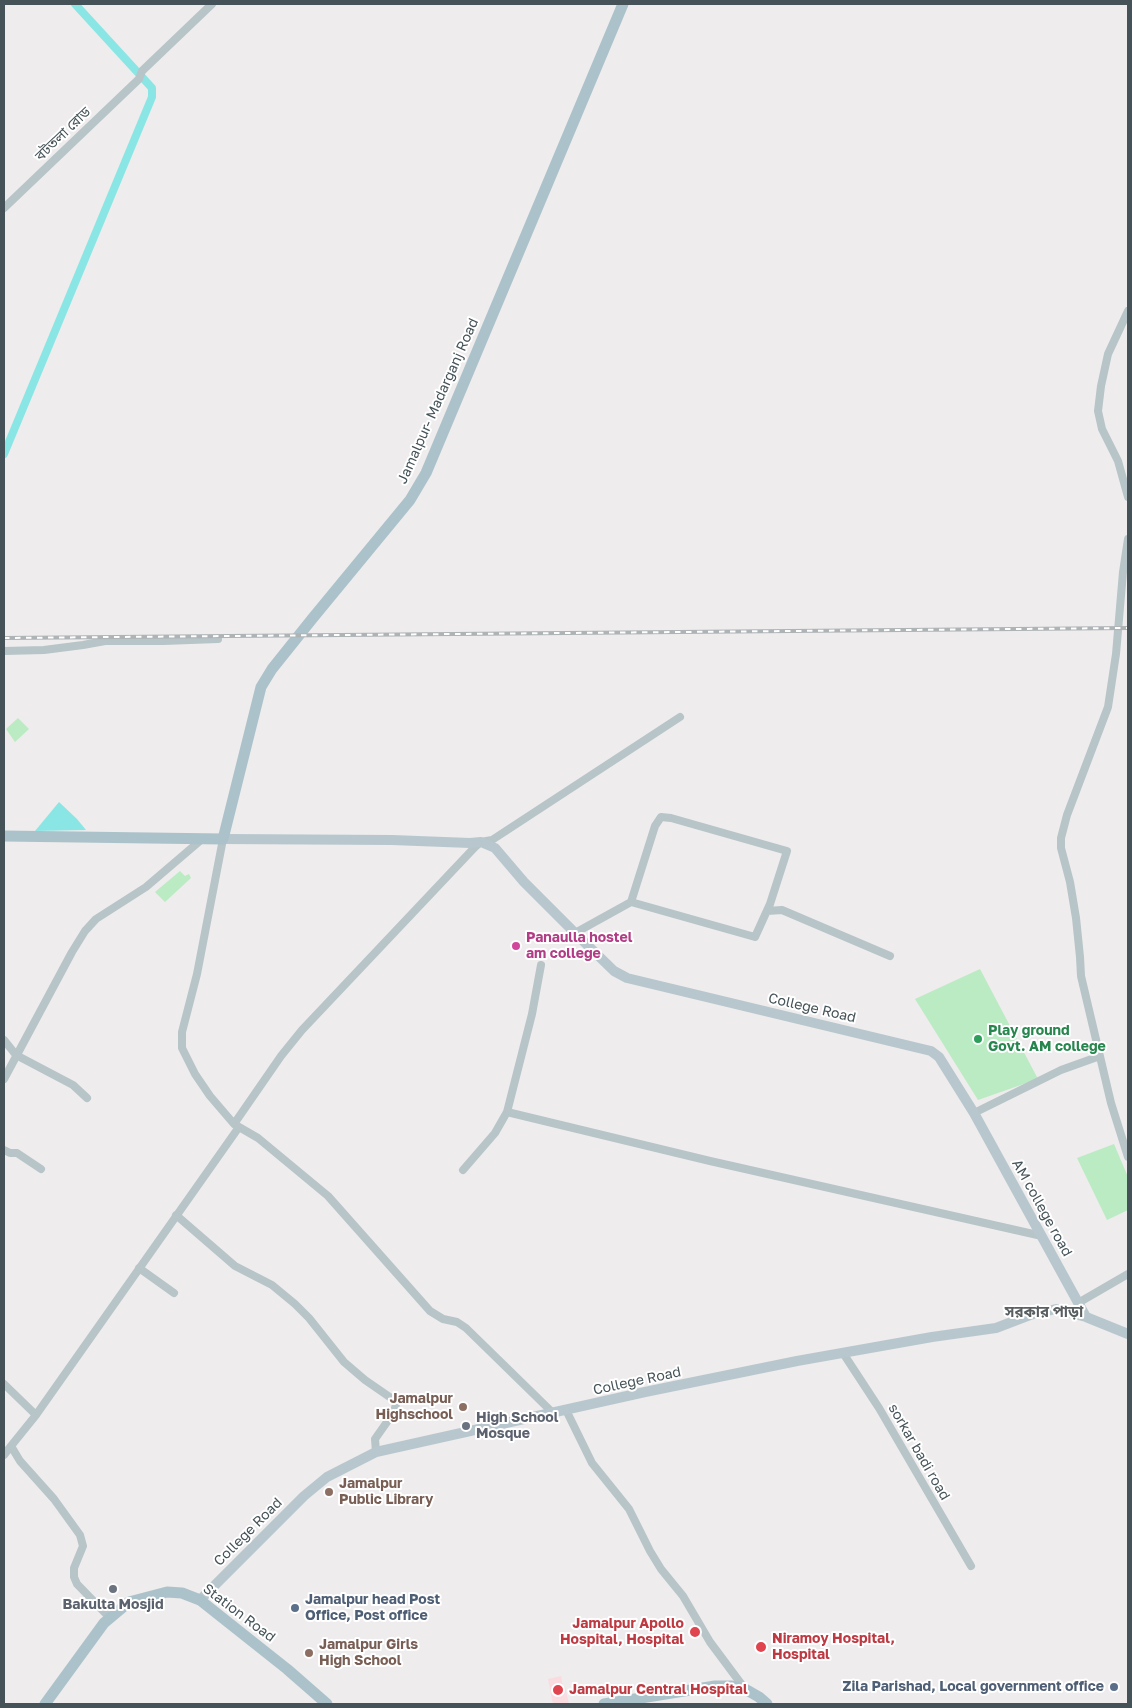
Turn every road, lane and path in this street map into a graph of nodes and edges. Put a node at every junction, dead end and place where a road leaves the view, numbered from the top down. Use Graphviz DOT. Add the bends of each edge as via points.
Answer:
graph roads {
  1 [pos="212,4"];
  2 [pos="622,4"];
  3 [pos="4,208"];
  4 [pos="1128,311"];
  5 [pos="1128,497"];
  6 [pos="1128,539"];
  7 [pos="218,638"];
  8 [pos="4,651"];
  9 [pos="680,716"];
  10 [pos="4,836"];
  11 [pos="223,839"];
  12 [pos="201,840"];
  13 [pos="482,842"];
  14 [pos="773,896"];
  15 [pos="631,902"];
  16 [pos="782,910"];
  17 [pos="767,911"];
  18 [pos="575,933"];
  19 [pos="890,956"];
  20 [pos="541,965"];
  21 [pos="4,1040"];
  22 [pos="16,1055"];
  23 [pos="1100,1056"];
  24 [pos="4,1079"];
  25 [pos="87,1098"];
  26 [pos="507,1112"];
  27 [pos="974,1113"];
  28 [pos="237,1125"];
  29 [pos="4,1150"];
  30 [pos="1128,1157"];
  31 [pos="41,1169"];
  32 [pos="463,1170"];
  33 [pos="176,1215"];
  34 [pos="1042,1236"];
  35 [pos="139,1268"];
  36 [pos="1128,1274"];
  37 [pos="174,1293"];
  38 [pos="1078,1303"];
  39 [pos="1086,1317"];
  40 [pos="1128,1334"];
  41 [pos="843,1353"];
  42 [pos="4,1384"];
  43 [pos="566,1410"];
  44 [pos="553,1413"];
  45 [pos="36,1415"];
  46 [pos="11,1446"];
  47 [pos="376,1452"];
  48 [pos="4,1455"];
  49 [pos="970,1566"];
  50 [pos="200,1600"];
  51 [pos="110,1618"];
  52 [pos="744,1689"];
  53 [pos="45,1704"];
  54 [pos="327,1704"];
  55 [pos="604,1704"];
  56 [pos="767,1704"];
  1 -- 3 [label="street, বটতলা রোড"];
  2 -- 11 [label="main road, Jamalpur- Madarganj Road" via="426,472 410,500 261,687"];
  4 -- 5 [label="street" via="1108,354 1098,411"];
  6 -- 23 [label="street" via="1108,707 1061,838 1076,918 1081,976"];
  7 -- 8 [label="street" via="105,641 44,650"];
  9 -- 13 [label="street" via="492,840"];
  10 -- 12 [label="main road"];
  11 -- 12 [label="main road"];
  11 -- 13 [label="main road"];
  11 -- 28 [label="street" via="197,974 182,1032 182,1048 210,1096"];
  12 -- 22 [label="street" via="146,886 96,919 85,931"];
  13 -- 18 [label="main road" via="495,848"];
  13 -- 28 [label="street" via="302,1030"];
  14 -- 15 [label="street" via="787,851 661,817 655,826"];
  14 -- 16 [label="street"];
  14 -- 17 [label="street"];
  15 -- 17 [label="street" via="755,937"];
  15 -- 18 [label="street"];
  16 -- 17 [label="street"];
  16 -- 19 [label="street"];
  18 -- 27 [label="main road, College Road" via="614,971 627,978 931,1051 939,1057"];
  20 -- 26 [label="street"];
  21 -- 22 [label="street"];
  22 -- 24 [label="street"];
  22 -- 25 [label="street" via="73,1085"];
  23 -- 27 [label="street" via="1061,1070"];
  23 -- 30 [label="street" via="1110,1103"];
  26 -- 32 [label="street" via="495,1133"];
  26 -- 34 [label="street"];
  27 -- 34 [label="main road, AM college road"];
  28 -- 33 [label="street"];
  28 -- 44 [label="street" via="258,1138 328,1196 430,1311 443,1320 457,1322 466,1328"];
  29 -- 31 [label="street" via="17,1153"];
  33 -- 35 [label="street"];
  33 -- 47 [label="street" via="235,1266 272,1285 295,1304 344,1362 394,1400 394,1412 375,1439"];
  34 -- 38 [label="main road, AM college road"];
  35 -- 37 [label="street"];
  35 -- 45 [label="street"];
  36 -- 38 [label="street"];
  38 -- 39 [label="main road, AM college road"];
  39 -- 40 [label="main road, College Road"];
  39 -- 41 [label="main road, College Road" via="1056,1309 996,1328"];
  41 -- 43 [label="main road, College Road"];
  41 -- 49 [label="street, sorkar badi road" via="879,1408"];
  42 -- 45 [label="street"];
  43 -- 44 [label="main road, College Road"];
  43 -- 52 [label="street" via="592,1463 630,1509 661,1569 683,1596"];
  44 -- 47 [label="main road, College Road"];
  45 -- 46 [label="street"];
  46 -- 48 [label="street"];
  46 -- 51 [label="street" via="80,1535 83,1546 74,1568 74,1577"];
  47 -- 50 [label="main road, College Road" via="327,1476"];
  50 -- 51 [label="main road, Station Road" via="182,1593 167,1592 129,1602"];
  50 -- 54 [label="main road, Station Road"];
  51 -- 53 [label="main road, Station Road"];
  52 -- 55 [label="main road" via="716,1686"];
  52 -- 56 [label="main road"];
}
